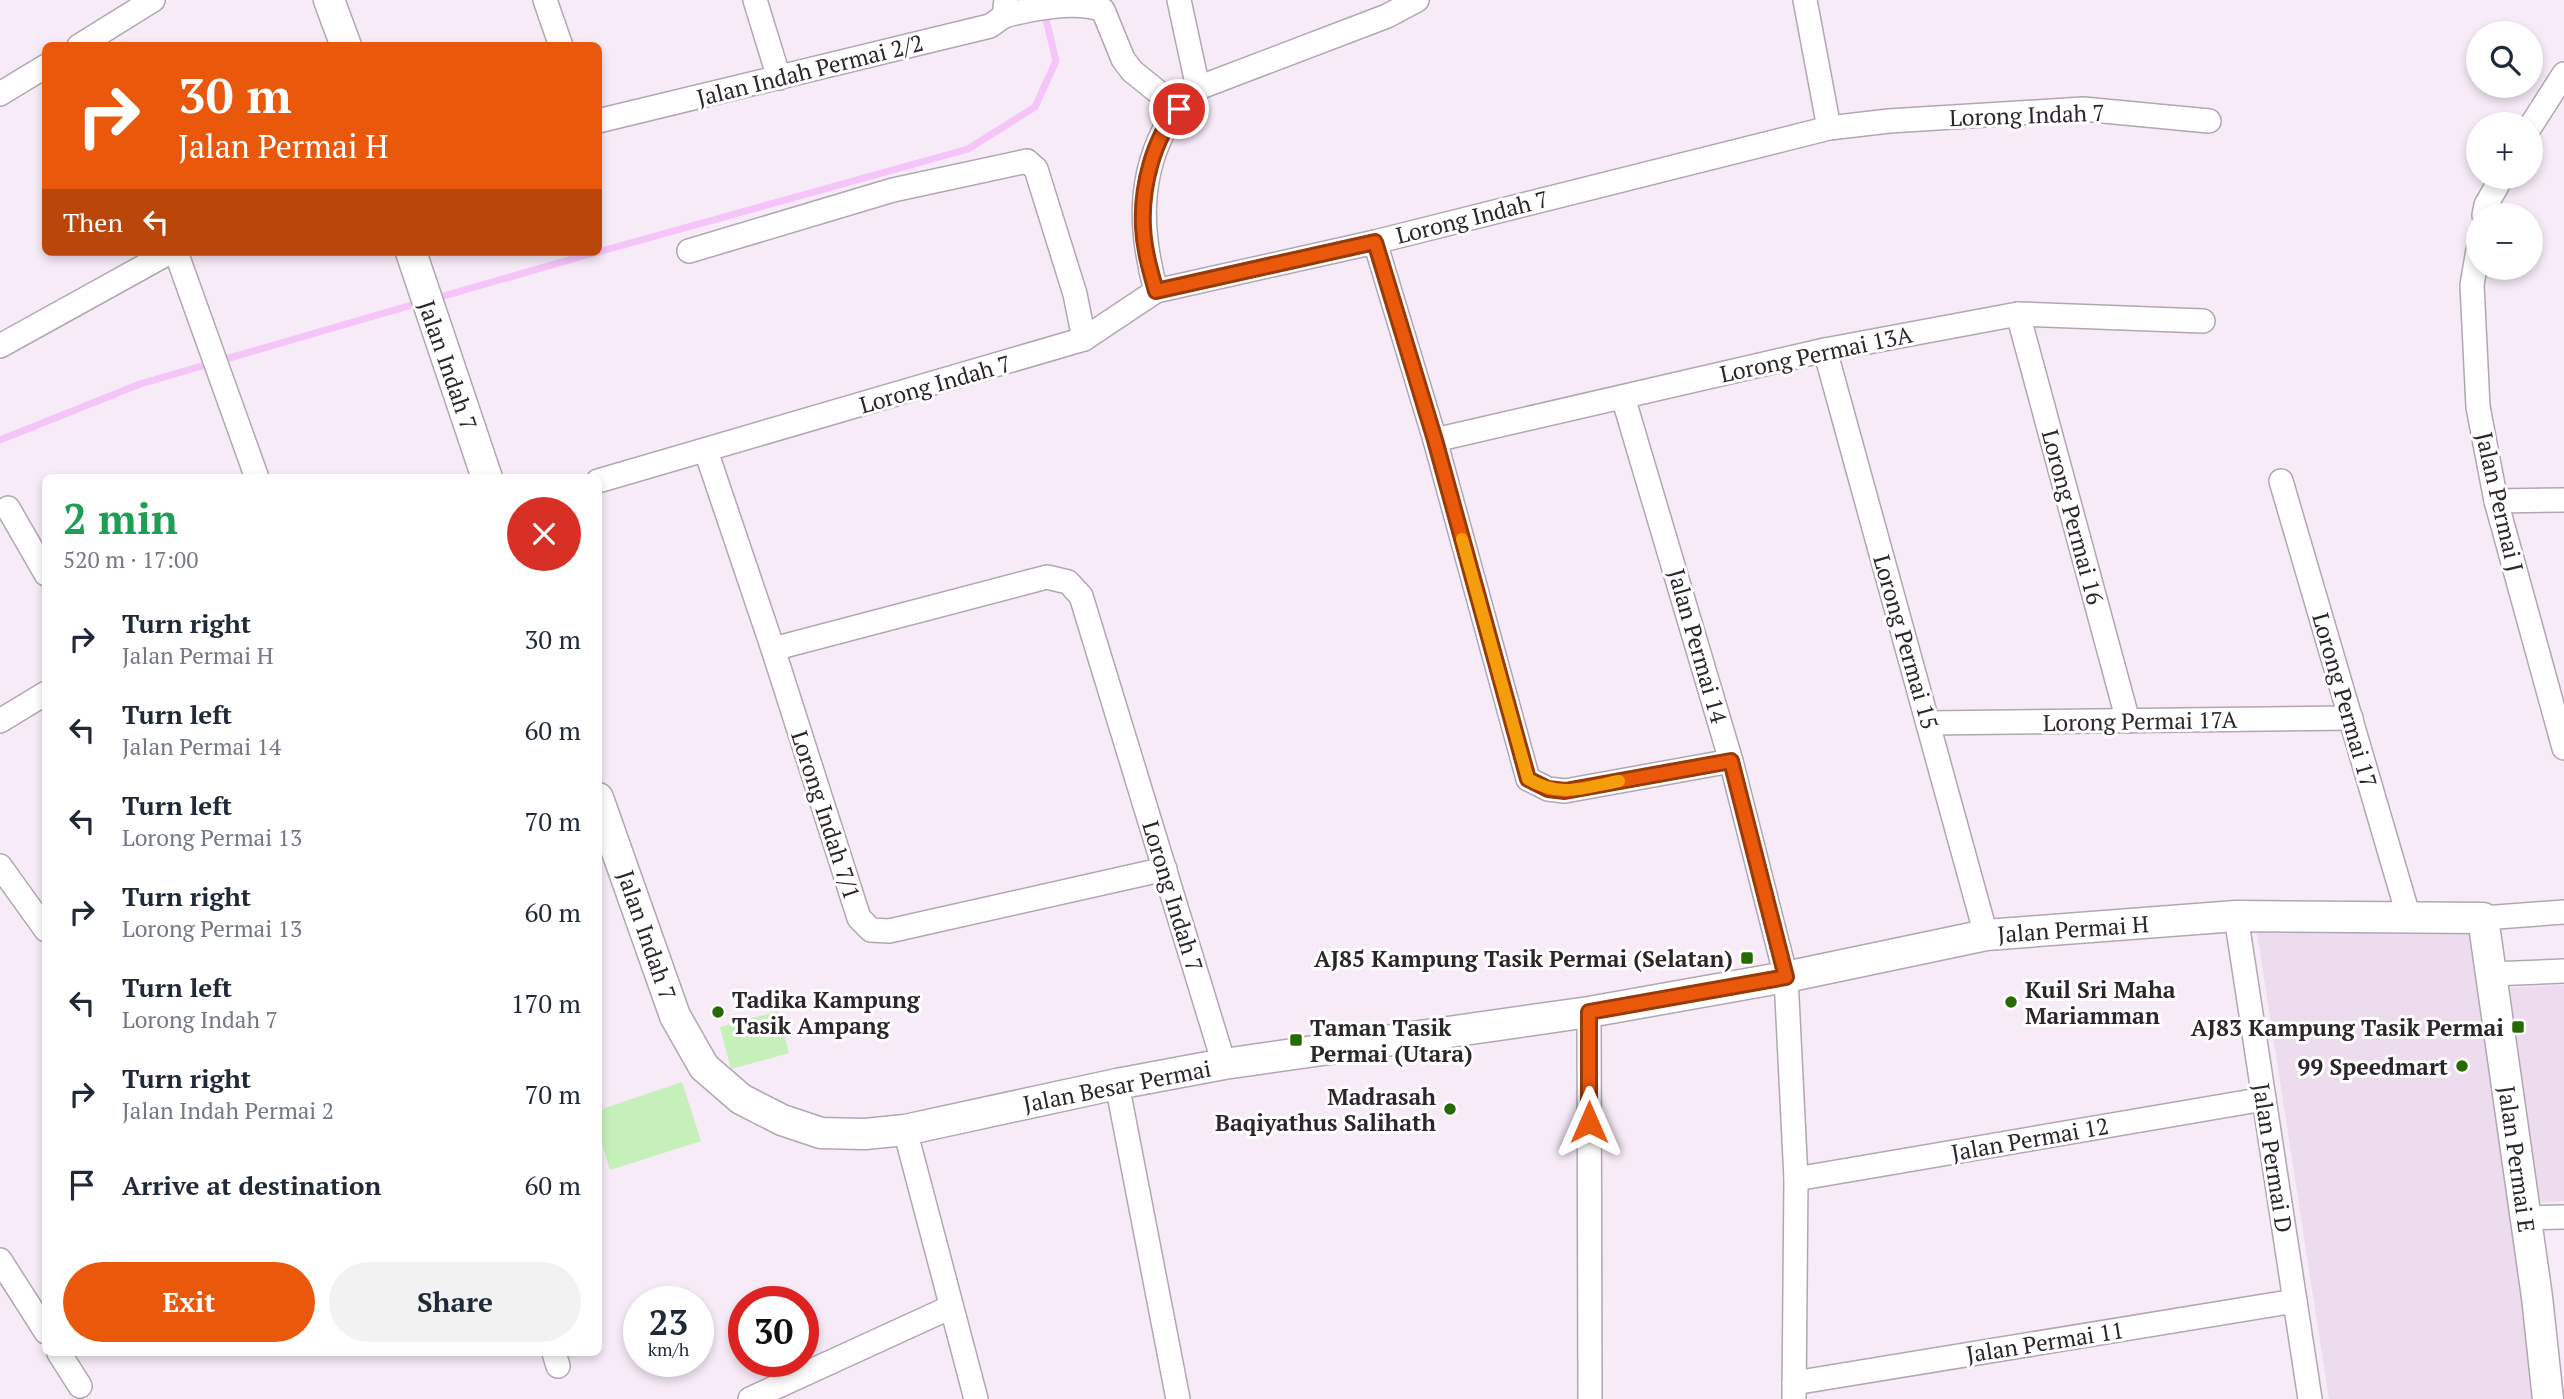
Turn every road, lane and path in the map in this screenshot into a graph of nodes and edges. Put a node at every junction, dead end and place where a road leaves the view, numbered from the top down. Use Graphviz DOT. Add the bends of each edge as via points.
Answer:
graph roads {
  1 [pos="153,0"];
  2 [pos="329,0"];
  3 [pos="545,0"];
  4 [pos="755,0"];
  5 [pos="1179,0"];
  6 [pos="1417,0"];
  7 [pos="1805,0"];
  8 [pos="1005,8"];
  9 [pos="91,42"];
  10 [pos="345,42"];
  11 [pos="560,42"];
  12 [pos="42,68"];
  13 [pos="2564,74"];
  14 [pos="779,78"];
  15 [pos="1198,88"];
  16 [pos="0,94"];
  17 [pos="1179,109"];
  18 [pos="2540,112"];
  19 [pos="602,120"];
  20 [pos="2209,121"];
  21 [pos="1829,128"];
  22 [pos="1375,242"];
  23 [pos="689,251"];
  24 [pos="163,256"];
  25 [pos="177,256"];
  26 [pos="416,266"];
  27 [pos="2473,280"];
  28 [pos="1156,291"];
  29 [pos="2018,314"];
  30 [pos="2203,321"];
  31 [pos="1084,339"];
  32 [pos="0,346"];
  33 [pos="1825,350"];
  34 [pos="1623,397"];
  35 [pos="1435,440"];
  36 [pos="706,451"];
  37 [pos="256,474"];
  38 [pos="486,474"];
  39 [pos="602,480"];
  40 [pos="2281,481"];
  41 [pos="2564,500"];
  42 [pos="2496,501"];
  43 [pos="8,508"];
  44 [pos="42,567"];
  45 [pos="773,649"];
  46 [pos="42,696"];
  47 [pos="2558,700"];
  48 [pos="2351,719"];
  49 [pos="0,720"];
  50 [pos="2128,721"];
  51 [pos="1928,723"];
  52 [pos="2564,748"];
  53 [pos="1731,761"];
  54 [pos="602,809"];
  55 [pos="0,866"];
  56 [pos="1165,869"];
  57 [pos="2564,912"];
  58 [pos="2236,916"];
  59 [pos="2409,918"];
  60 [pos="2483,919"];
  61 [pos="42,924"];
  62 [pos="1986,935"];
  63 [pos="2564,971"];
  64 [pos="2491,975"];
  65 [pos="1786,977"];
  66 [pos="1589,1012"];
  67 [pos="1224,1064"];
  68 [pos="704,1067"];
  69 [pos="1117,1084"];
  70 [pos="2264,1099"];
  71 [pos="905,1130"];
  72 [pos="1796,1179"];
  73 [pos="2564,1217"];
  74 [pos="2525,1218"];
  75 [pos="0,1260"];
  76 [pos="2295,1301"];
  77 [pos="951,1307"];
  78 [pos="42,1326"];
  79 [pos="61,1356"];
  80 [pos="80,1386"];
  81 [pos="1794,1391"];
  82 [pos="761,1396"];
  83 [pos="976,1399"];
  84 [pos="1178,1399"];
  85 [pos="1590,1399"];
  86 [pos="2310,1399"];
  87 [pos="2548,1399"];
  1 -- 9 [label="street"];
  2 -- 10 [label="street"];
  3 -- 11 [label="street"];
  4 -- 14 [label="street"];
  5 -- 15 [label="street"];
  6 -- 15 [label="street" via="1387,16"];
  7 -- 21 [label="street"];
  8 -- 14 [label="street, Jalan Indah Permai 2/2" via="990,26"];
  8 -- 17 [label="street, Jalan Indah Permai 2/2" via="1089,2 1103,10 1132,71"];
  12 -- 16 [label="street"];
  13 -- 18 [label="street"];
  14 -- 19 [label="street, Jalan Indah Permai 2/2"];
  15 -- 17 [label="street"];
  17 -- 28 [label="street" via="1158,144 1145,197 1144,246"];
  20 -- 21 [label="street, Lorong Indah 7" via="2083,109"];
  21 -- 22 [label="street, Lorong Indah 7"];
  22 -- 28 [label="street, Lorong Indah 7"];
  22 -- 35 [label="street"];
  23 -- 31 [label="street" via="893,190 1027,161 1036,169 1075,294"];
  24 -- 32 [label="street"];
  25 -- 37 [label="street"];
  26 -- 38 [label="street, Jalan Indah 7"];
  27 -- 42 [label="street, Jalan Permai J" via="2478,407"];
  28 -- 31 [label="street, Lorong Indah 7"];
  29 -- 30 [label="street, Lorong Permai 13A"];
  29 -- 33 [label="street, Lorong Permai 13A"];
  29 -- 50 [label="street, Lorong Permai 16"];
  31 -- 36 [label="street, Lorong Indah 7"];
  33 -- 34 [label="street, Lorong Permai 13A"];
  33 -- 51 [label="street, Lorong Permai 15"];
  34 -- 35 [label="street, Lorong Permai 13A"];
  34 -- 53 [label="street, Jalan Permai 14"];
  35 -- 53 [label="street" via="1528,779 1565,791"];
  36 -- 39 [label="street, Lorong Indah 7"];
  36 -- 45 [label="street, Lorong Indah 7/1"];
  40 -- 48 [label="street, Lorong Permai 17"];
  41 -- 42 [label="street"];
  42 -- 47 [label="street, Jalan Permai J"];
  43 -- 44 [label="street"];
  45 -- 56 [label="street, Lorong Indah 7/1" via="859,918 871,930 889,931"];
  45 -- 56 [label="street, Lorong Indah 7" via="1047,577 1068,582 1081,596"];
  46 -- 49 [label="street"];
  47 -- 52 [label="street, Jalan Permai J"];
  48 -- 50 [label="street, Lorong Permai 17A"];
  48 -- 59 [label="street, Lorong Permai 17"];
  50 -- 51 [label="street, Lorong Permai 17A"];
  51 -- 62 [label="street, Lorong Permai 15"];
  53 -- 65 [label="street, Jalan Permai 14"];
  54 -- 68 [label="street, Jalan Indah 7" via="675,1016"];
  55 -- 61 [label="street"];
  56 -- 67 [label="street, Lorong Indah 7"];
  57 -- 60 [label="street, Jalan Permai H"];
  58 -- 59 [label="street, Jalan Permai H"];
  58 -- 62 [label="street, Jalan Permai H"];
  58 -- 70 [label="street, Jalan Permai D"];
  59 -- 60 [label="street, Jalan Permai H"];
  60 -- 64 [label="street, Jalan Permai E"];
  62 -- 65 [label="street, Jalan Permai H"];
  63 -- 64 [label="street"];
  64 -- 74 [label="street, Jalan Permai E"];
  65 -- 66 [label="street, Jalan Permai H"];
  65 -- 72 [label="street, Jalan Permai 14"];
  66 -- 67 [label="street, Jalan Besar Permai"];
  66 -- 85 [label="street"];
  67 -- 69 [label="street, Jalan Besar Permai"];
  68 -- 71 [label="street, Jalan Besar Permai" via="741,1099 821,1133"];
  69 -- 71 [label="street, Jalan Besar Permai"];
  69 -- 84 [label="street"];
  70 -- 72 [label="street, Jalan Permai 12"];
  70 -- 76 [label="street, Jalan Permai D"];
  71 -- 77 [label="street"];
  72 -- 81 [label="street, Jalan Permai 14"];
  73 -- 74 [label="street"];
  74 -- 87 [label="street, Jalan Permai E"];
  75 -- 78 [label="street"];
  76 -- 81 [label="street, Jalan Permai 11"];
  76 -- 86 [label="street, Jalan Permai D"];
  77 -- 82 [label="street"];
  77 -- 83 [label="street"];
  79 -- 80 [label="street"];
}
